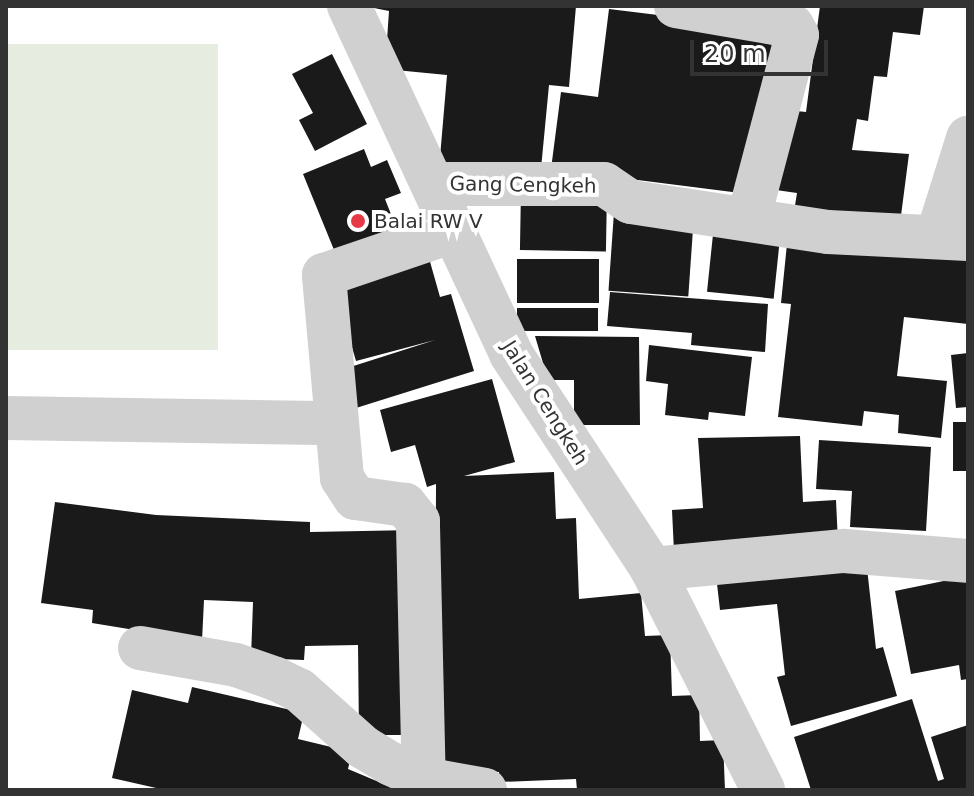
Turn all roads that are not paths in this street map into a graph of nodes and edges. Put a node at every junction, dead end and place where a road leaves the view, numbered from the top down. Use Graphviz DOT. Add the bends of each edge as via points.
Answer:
graph roads {
  1 [pos="349,6"];
  2 [pos="676,6"];
  3 [pos="968,138"];
  4 [pos="435,184"];
  5 [pos="749,217"];
  6 [pos="456,230"];
  7 [pos="952,238"];
  8 [pos="6,418"];
  9 [pos="337,423"];
  10 [pos="968,561"];
  11 [pos="652,569"];
  12 [pos="140,648"];
  13 [pos="424,785"];
  14 [pos="485,790"];
  15 [pos="763,790"];
  1 -- 4 [label="street, Jalan Cengkeh"];
  2 -- 5 [label="street" via="792,26 797,35"];
  3 -- 7 [label="street"];
  4 -- 5 [label="street, Gang Cengkeh" via="604,184 631,202"];
  4 -- 6 [label="street, Jalan Cengkeh"];
  5 -- 7 [label="street, Gang Cengkeh" via="828,232"];
  6 -- 9 [label="street" via="326,272"];
  6 -- 11 [label="street, Jalan Cengkeh" via="511,354"];
  8 -- 9 [label="street"];
  9 -- 13 [label="street" via="348,489 355,498 405,505 418,521"];
  10 -- 11 [label="street" via="844,551"];
  11 -- 15 [label="street, Jalan Cengkeh"];
  12 -- 13 [label="street" via="236,665 287,684 342,724 363,747"];
  13 -- 14 [label="street"];
}
